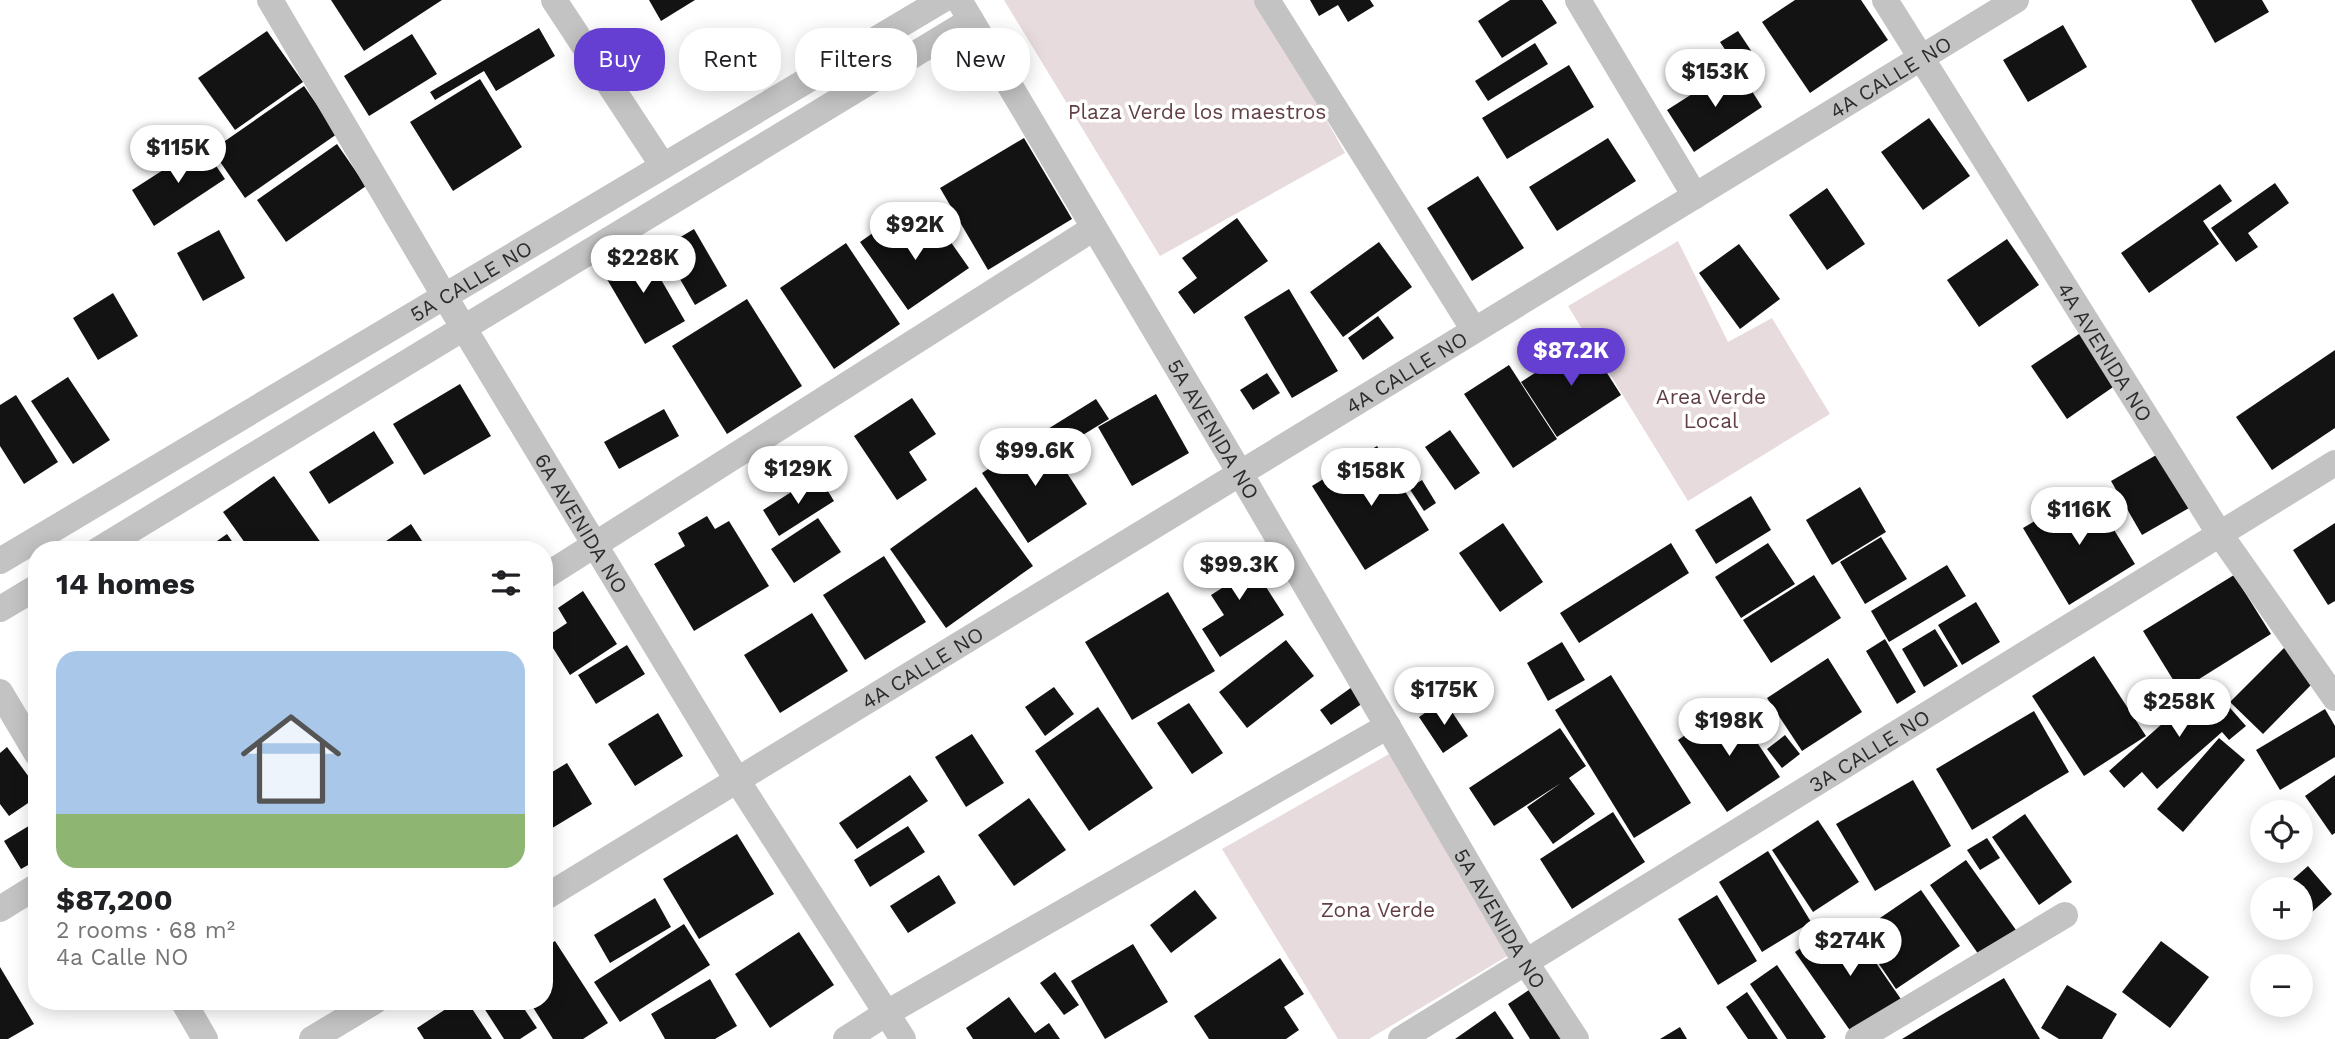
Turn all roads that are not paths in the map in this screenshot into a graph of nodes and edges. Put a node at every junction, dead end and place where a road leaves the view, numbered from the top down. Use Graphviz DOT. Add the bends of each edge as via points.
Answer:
graph roads {
  1 [pos="271,0"];
  2 [pos="554,0"];
  3 [pos="942,0"];
  4 [pos="1267,0"];
  5 [pos="1578,0"];
  6 [pos="1885,0"];
  7 [pos="2016,0"];
  8 [pos="965,10"];
  9 [pos="1921,58"];
  10 [pos="663,166"];
  11 [pos="1695,196"];
  12 [pos="1094,228"];
  13 [pos="444,297"];
  14 [pos="464,327"];
  15 [pos="1474,330"];
  16 [pos="2335,463"];
  17 [pos="1240,473"];
  18 [pos="2219,533"];
  19 [pos="34,541"];
  20 [pos="113,541"];
  21 [pos="28,544"];
  22 [pos="596,545"];
  23 [pos="0,561"];
  24 [pos="553,571"];
  25 [pos="28,592"];
  26 [pos="0,609"];
  27 [pos="0,692"];
  28 [pos="2335,698"];
  29 [pos="1388,726"];
  30 [pos="28,739"];
  31 [pos="737,780"];
  32 [pos="28,892"];
  33 [pos="553,892"];
  34 [pos="0,909"];
  35 [pos="2065,915"];
  36 [pos="1526,963"];
  37 [pos="188,1010"];
  38 [pos="360,1010"];
  39 [pos="885,1014"];
  40 [pos="205,1039"];
  41 [pos="312,1039"];
  42 [pos="846,1039"];
  43 [pos="903,1039"];
  44 [pos="1401,1039"];
  45 [pos="1576,1039"];
  46 [pos="1858,1039"];
  1 -- 13 [label="street, 6A AVENIDA NO"];
  2 -- 10 [label="street"];
  3 -- 10 [label="street, 5A CALLE NO"];
  4 -- 15 [label="street"];
  5 -- 11 [label="street"];
  6 -- 9 [label="street, 4A AVENIDA NO"];
  7 -- 9 [label="street, 4A CALLE NO"];
  8 -- 12 [label="street, 5A AVENIDA NO"];
  8 -- 14 [label="street, 5A CALLE NO"];
  9 -- 11 [label="street, 4A CALLE NO"];
  9 -- 18 [label="street, 4A AVENIDA NO"];
  10 -- 13 [label="street, 5A CALLE NO"];
  11 -- 15 [label="street, 4A CALLE NO"];
  12 -- 17 [label="street, 5A AVENIDA NO"];
  12 -- 22 [label="street"];
  13 -- 14 [label="street, 6A AVENIDA NO"];
  13 -- 19 [label="street, 5A CALLE NO"];
  14 -- 20 [label="street, 5A CALLE NO"];
  14 -- 22 [label="street, 6A AVENIDA NO"];
  15 -- 17 [label="street, 4A CALLE NO"];
  16 -- 18 [label="street, 3A CALLE NO"];
  17 -- 29 [label="street, 5A AVENIDA NO"];
  17 -- 31 [label="street, 4A CALLE NO"];
  18 -- 28 [label="street, 4A AVENIDA NO"];
  18 -- 36 [label="street, 3A CALLE NO"];
  21 -- 23 [label="street, 5A CALLE NO"];
  22 -- 24 [label="street"];
  22 -- 31 [label="street, 6A AVENIDA NO"];
  25 -- 26 [label="street"];
  27 -- 30 [label="street"];
  29 -- 36 [label="street, 5A AVENIDA NO"];
  29 -- 39 [label="street"];
  31 -- 33 [label="street, 4A CALLE NO"];
  31 -- 39 [label="street, 6A AVENIDA NO"];
  32 -- 34 [label="street"];
  35 -- 46 [label="street"];
  36 -- 44 [label="street, 3A CALLE NO"];
  36 -- 45 [label="street, 5A AVENIDA NO"];
  37 -- 40 [label="street"];
  38 -- 41 [label="street"];
  39 -- 42 [label="street"];
  39 -- 43 [label="street, 6A AVENIDA NO"];
}
